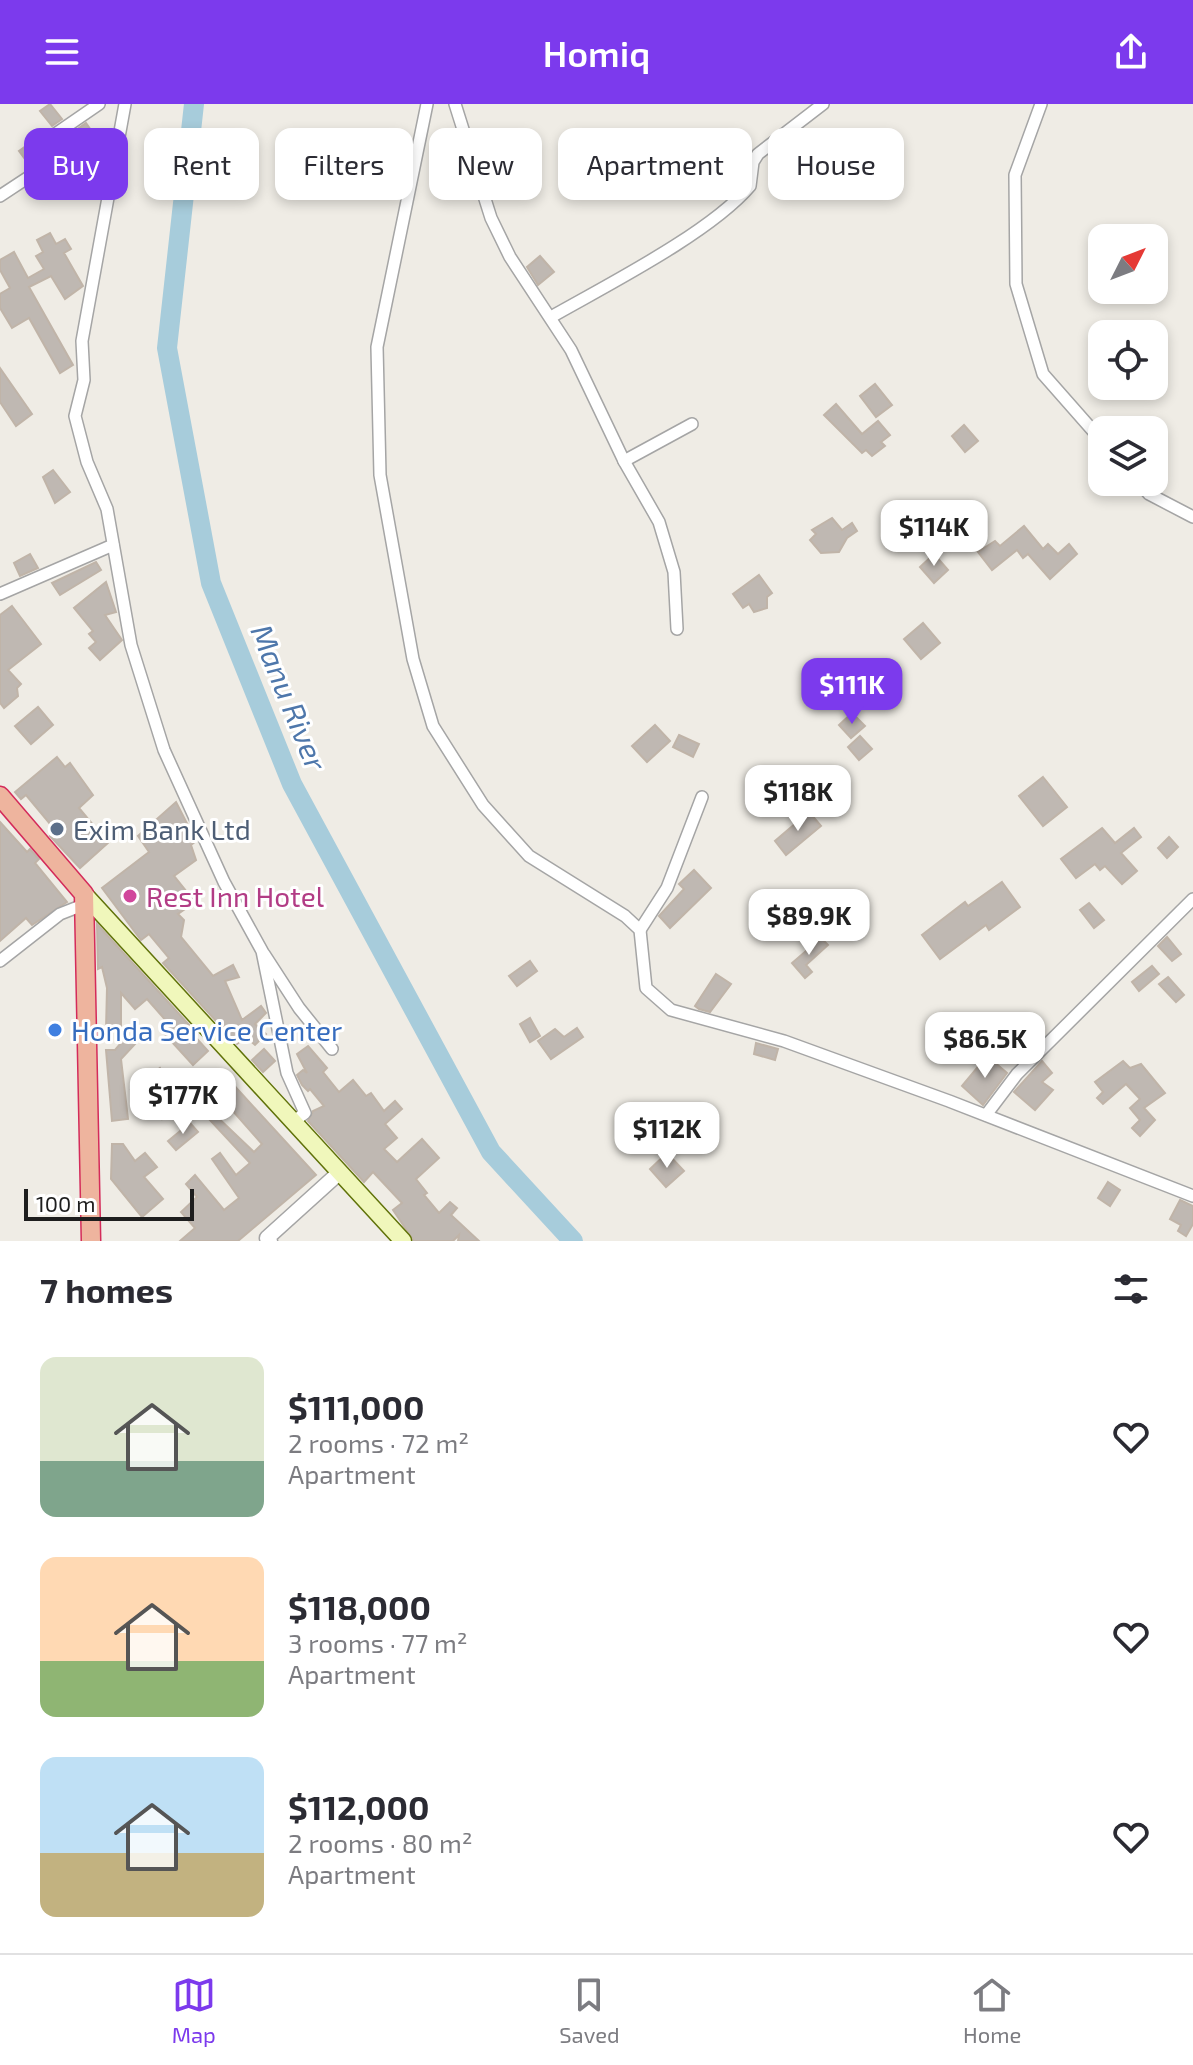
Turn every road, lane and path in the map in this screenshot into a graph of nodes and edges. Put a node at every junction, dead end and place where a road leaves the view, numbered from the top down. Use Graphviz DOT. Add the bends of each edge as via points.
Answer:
graph roads {
  1 [pos="99,104"];
  2 [pos="125,104"];
  3 [pos="427,104"];
  4 [pos="455,104"];
  5 [pos="823,104"];
  6 [pos="1041,104"];
  7 [pos="0,196"];
  8 [pos="551,317"];
  9 [pos="692,424"];
  10 [pos="1088,425"];
  11 [pos="624,461"];
  12 [pos="1153,496"];
  13 [pos="1193,517"];
  14 [pos="113,545"];
  15 [pos="0,594"];
  16 [pos="677,629"];
  17 [pos="0,796"];
  18 [pos="702,797"];
  19 [pos="1193,899"];
  20 [pos="84,900"];
  21 [pos="640,930"];
  22 [pos="262,951"];
  23 [pos="0,961"];
  24 [pos="332,1049"];
  25 [pos="986,1115"];
  26 [pos="293,1122"];
  27 [pos="340,1172"];
  28 [pos="1193,1196"];
  29 [pos="267,1240"];
  30 [pos="91,1241"];
  31 [pos="403,1241"];
  1 -- 7 [label="street" via="51,137 53,161"];
  2 -- 14 [label="street" via="82,341 84,380 75,416 107,509"];
  3 -- 21 [label="street" via="377,347 380,475 413,659 433,726 483,805 529,856"];
  4 -- 8 [label="street" via="491,218"];
  5 -- 8 [label="street" via="758,154 750,186 735,200"];
  6 -- 10 [label="street" via="1015,175 1016,284 1043,374"];
  8 -- 11 [label="street"];
  9 -- 11 [label="street"];
  11 -- 16 [label="street" via="659,522 674,572"];
  12 -- 13 [label="street"];
  14 -- 15 [label="street"];
  14 -- 22 [label="street" via="131,645 164,750"];
  17 -- 20 [label="highway"];
  18 -- 21 [label="street" via="667,888"];
  19 -- 25 [label="street" via="1017,1074"];
  20 -- 23 [label="street"];
  20 -- 26 [label="main road"];
  20 -- 30 [label="highway"];
  21 -- 25 [label="street" via="646,988 671,1010 784,1041"];
  22 -- 24 [label="street"];
  22 -- 26 [label="street" via="287,1073 305,1113"];
  25 -- 28 [label="street"];
  26 -- 27 [label="main road"];
  27 -- 29 [label="street"];
  27 -- 31 [label="main road"];
}
